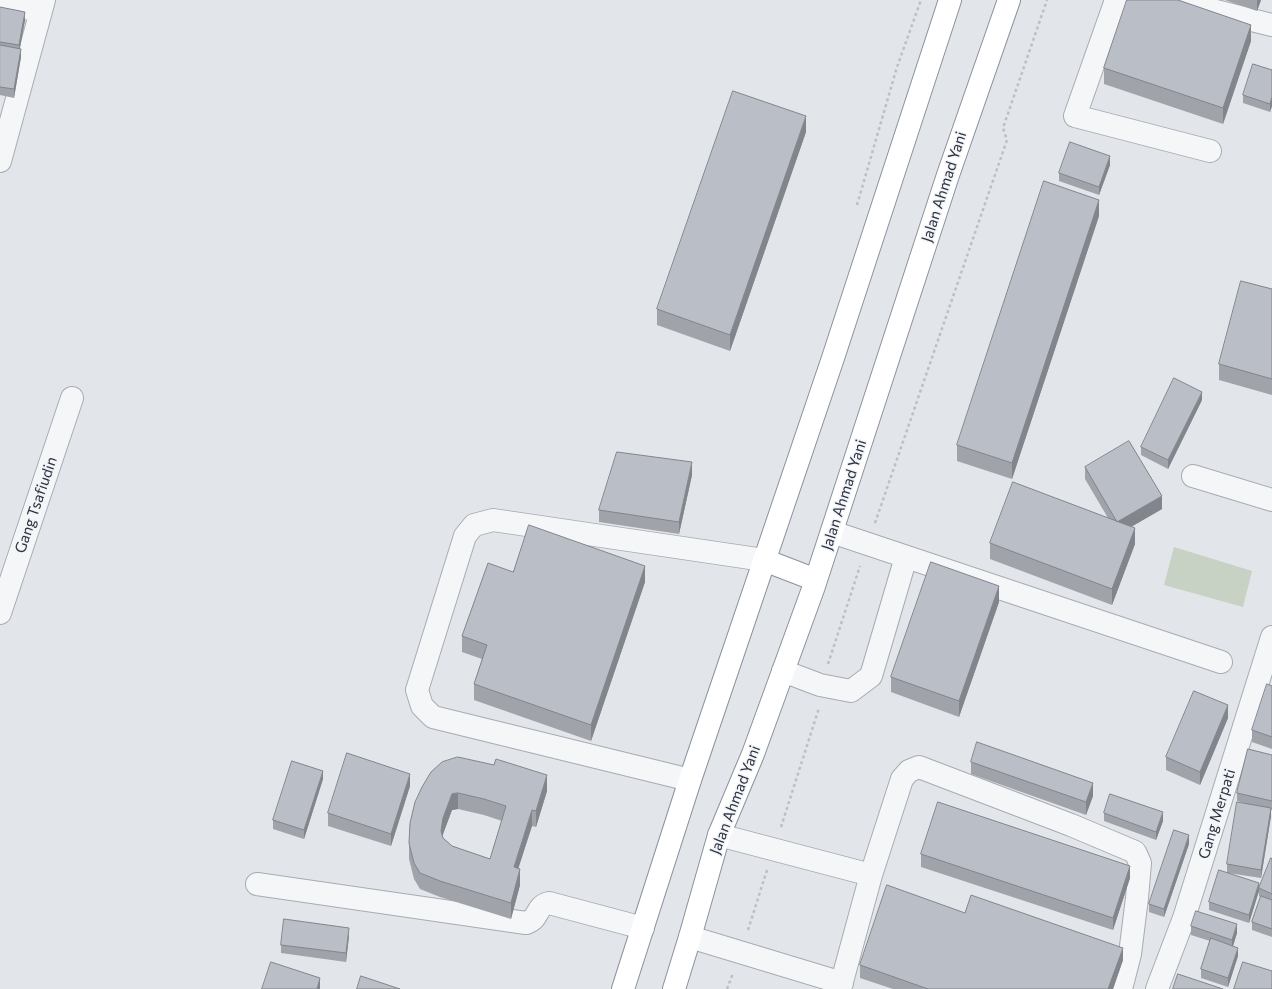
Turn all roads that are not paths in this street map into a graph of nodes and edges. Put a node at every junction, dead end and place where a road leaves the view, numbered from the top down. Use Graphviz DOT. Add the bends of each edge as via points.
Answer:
graph roads {
  1 [pos="950,0"];
  2 [pos="1009,0"];
  3 [pos="1116,0"];
  4 [pos="1172,0"];
  5 [pos="0,4"];
  6 [pos="43,6"];
  7 [pos="1272,25"];
  8 [pos="1210,151"];
  9 [pos="0,161"];
  10 [pos="72,398"];
  11 [pos="1193,476"];
  12 [pos="1272,500"];
  13 [pos="832,532"];
  14 [pos="906,557"];
  15 [pos="764,560"];
  16 [pos="816,580"];
  17 [pos="0,612"];
  18 [pos="1272,637"];
  19 [pos="1221,662"];
  20 [pos="783,671"];
  21 [pos="690,780"];
  22 [pos="719,835"];
  23 [pos="870,875"];
  24 [pos="257,884"];
  25 [pos="643,928"];
  26 [pos="690,936"];
  27 [pos="841,986"];
  28 [pos="623,989"];
  29 [pos="674,989"];
  30 [pos="1121,989"];
  31 [pos="1157,989"];
  1 -- 15 [label="highway"];
  2 -- 13 [label="highway, Jalan Ahmad Yani" via="948,175"];
  3 -- 8 [label="street" via="1075,116"];
  4 -- 7 [label="street"];
  5 -- 6 [label="street"];
  6 -- 9 [label="street"];
  10 -- 17 [label="street, Gang Tsafiudin"];
  11 -- 12 [label="street"];
  13 -- 14 [label="street"];
  13 -- 16 [label="highway, Jalan Ahmad Yani"];
  14 -- 19 [label="street"];
  14 -- 20 [label="street" via="871,676 851,691 820,685"];
  15 -- 16 [label="highway"];
  15 -- 21 [label="highway"];
  15 -- 21 [label="street" via="493,520 474,525 466,536 417,690 422,706 433,717"];
  16 -- 20 [label="highway, Jalan Ahmad Yani"];
  18 -- 31 [label="street, Gang Merpati" via="1184,918"];
  20 -- 22 [label="highway, Jalan Ahmad Yani" via="753,754"];
  21 -- 25 [label="highway"];
  22 -- 23 [label="street"];
  22 -- 26 [label="highway, Jalan Ahmad Yani"];
  23 -- 27 [label="street"];
  23 -- 30 [label="street" via="902,779 909,771 918,767 1135,852 1140,863 1137,898 1130,954"];
  24 -- 25 [label="street" via="526,923 535,918 543,905 549,903"];
  25 -- 28 [label="highway"];
  26 -- 27 [label="street"];
  26 -- 29 [label="highway, Jalan Ahmad Yani"];
}
